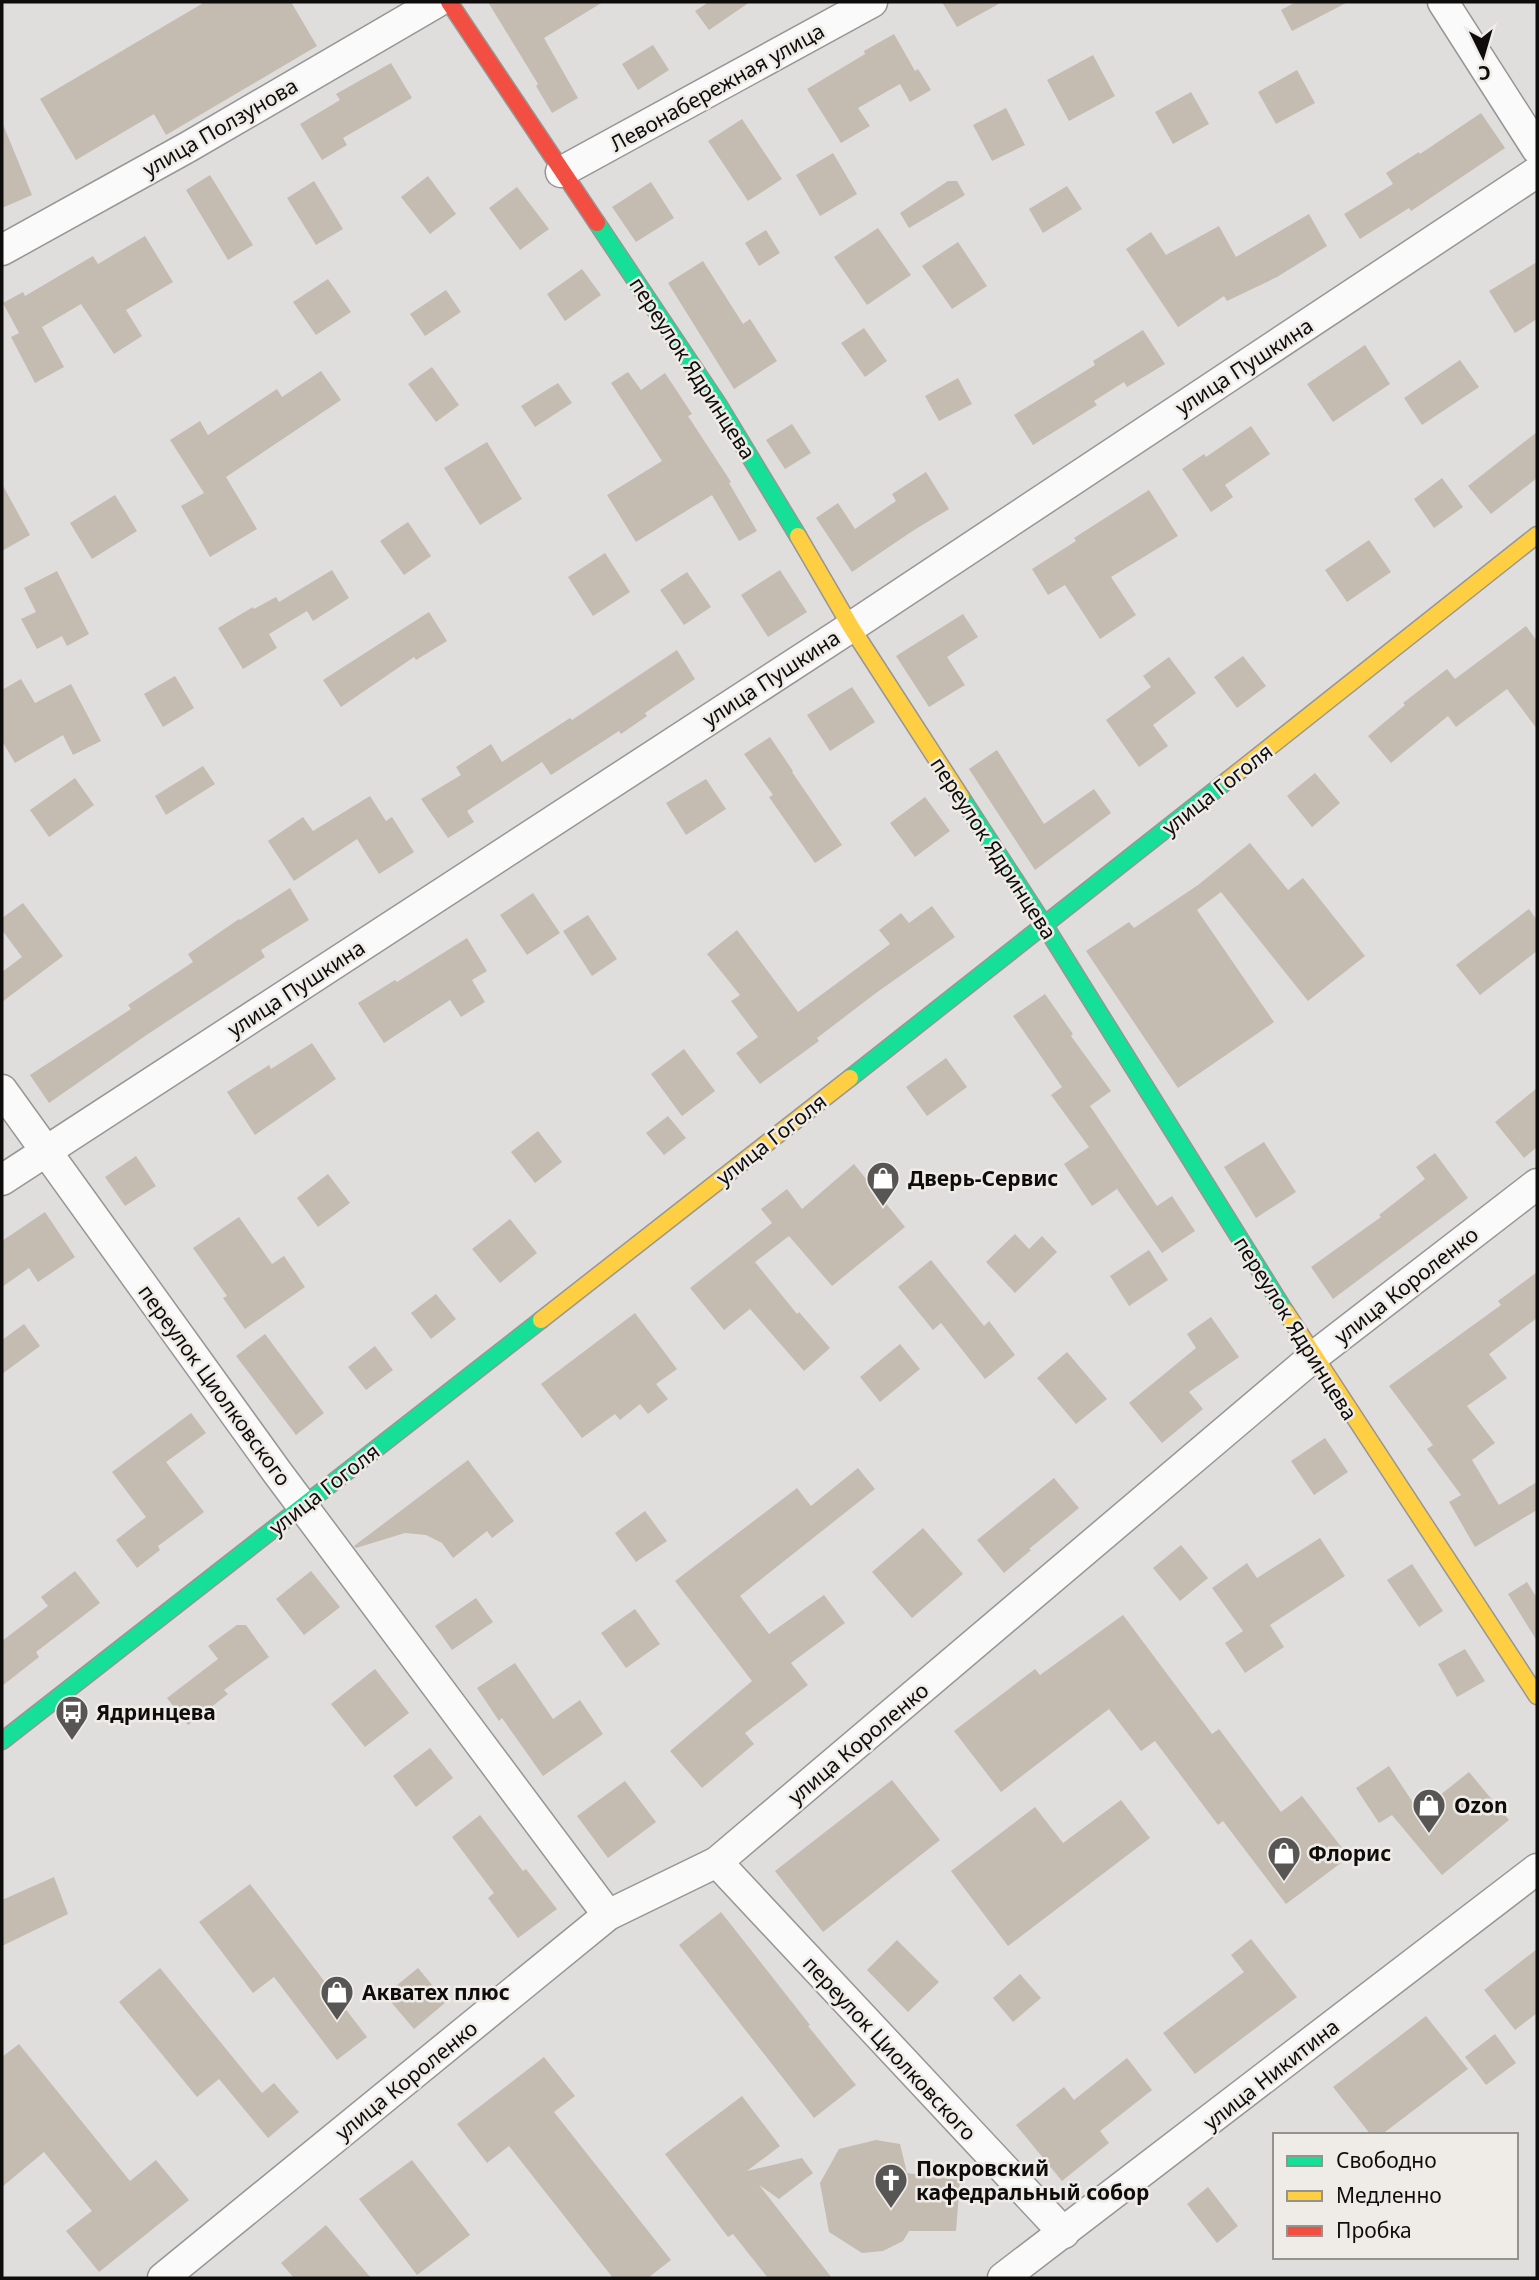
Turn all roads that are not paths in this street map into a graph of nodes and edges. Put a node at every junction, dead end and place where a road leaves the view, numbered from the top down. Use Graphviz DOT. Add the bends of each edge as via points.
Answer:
graph roads {
  1 [pos="438,2"];
  2 [pos="449,2"];
  3 [pos="872,2"];
  4 [pos="1443,2"];
  5 [pos="1537,149"];
  6 [pos="561,172"];
  7 [pos="1537,172"];
  8 [pos="2,250"];
  9 [pos="1537,535"];
  10 [pos="851,626"];
  11 [pos="1045,926"];
  12 [pos="2,1090"];
  13 [pos="46,1150"];
  14 [pos="2,1180"];
  15 [pos="1537,1184"];
  16 [pos="1313,1357"];
  17 [pos="303,1506"];
  18 [pos="1537,1696"];
  19 [pos="2,1741"];
  20 [pos="717,1862"];
  21 [pos="1537,1869"];
  22 [pos="608,1915"];
  23 [pos="1064,2233"];
  24 [pos="163,2278"];
  25 [pos="1003,2278"];
  1 -- 8 [label="street, улица Ползунова"];
  2 -- 6 [label="street, переулок Ядринцева"];
  3 -- 6 [label="street, Левонабережная улица"];
  4 -- 5 [label="street"];
  6 -- 10 [label="street, переулок Ядринцева" via="725,415"];
  7 -- 10 [label="street, улица Пушкина"];
  9 -- 11 [label="street, улица Гоголя"];
  10 -- 11 [label="street, переулок Ядринцева"];
  10 -- 13 [label="street, улица Пушкина"];
  11 -- 16 [label="street, переулок Ядринцева"];
  11 -- 17 [label="street, улица Гоголя"];
  12 -- 13 [label="street, переулок Циолковского"];
  13 -- 14 [label="street, улица Пушкина"];
  13 -- 17 [label="street, переулок Циолковского"];
  15 -- 16 [label="street, улица Короленко"];
  16 -- 18 [label="street, переулок Ядринцева"];
  16 -- 20 [label="street, улица Короленко"];
  17 -- 19 [label="street, улица Гоголя"];
  17 -- 22 [label="street, переулок Циолковского"];
  20 -- 22 [label="street, улица Короленко"];
  20 -- 23 [label="street, переулок Циолковского"];
  21 -- 23 [label="street, улица Никитина"];
  22 -- 24 [label="street, улица Короленко"];
  23 -- 25 [label="street, улица Никитина"];
}
